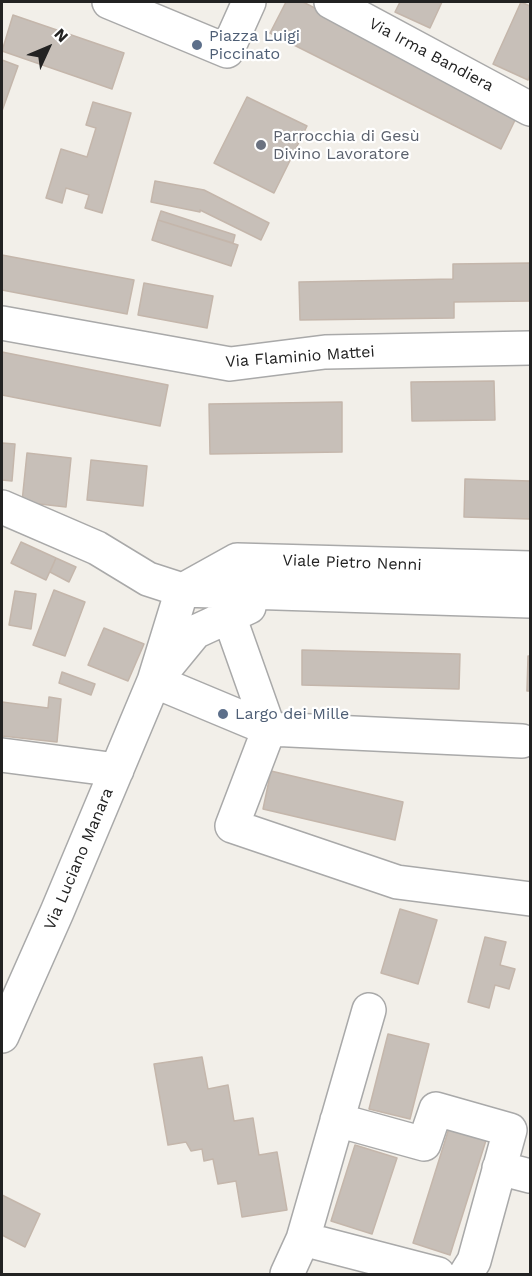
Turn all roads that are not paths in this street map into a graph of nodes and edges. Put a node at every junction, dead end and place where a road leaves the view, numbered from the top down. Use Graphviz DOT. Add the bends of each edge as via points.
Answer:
graph roads {
  1 [pos="109,2"];
  2 [pos="249,2"];
  3 [pos="331,2"];
  4 [pos="531,109"];
  5 [pos="2,323"];
  6 [pos="531,348"];
  7 [pos="2,507"];
  8 [pos="531,567"];
  9 [pos="182,590"];
  10 [pos="279,593"];
  11 [pos="531,600"];
  12 [pos="229,616"];
  13 [pos="154,681"];
  14 [pos="269,729"];
  15 [pos="522,741"];
  16 [pos="2,754"];
  17 [pos="117,770"];
  18 [pos="531,899"];
  19 [pos="369,1010"];
  20 [pos="2,1036"];
  21 [pos="337,1120"];
  22 [pos="500,1168"];
  23 [pos="531,1176"];
  24 [pos="303,1239"];
  25 [pos="287,1275"];
  26 [pos="438,1275"];
  27 [pos="466,1275"];
  1 -- 2 [label="street" via="228,51"];
  3 -- 4 [label="street, Via Irma Bandiera"];
  5 -- 6 [label="street, Via Flaminio Mattei" via="230,364 325,352"];
  7 -- 9 [label="street, Viale Pietro Nenni" via="97,548 148,579"];
  8 -- 9 [label="street, Viale Pietro Nenni" via="237,560"];
  9 -- 10 [label="street, Viale Pietro Nenni"];
  9 -- 13 [label="street"];
  10 -- 11 [label="street, Viale Pietro Nenni"];
  10 -- 12 [label="street"];
  12 -- 13 [label="street" via="195,632"];
  12 -- 14 [label="street"];
  13 -- 14 [label="street"];
  13 -- 17 [label="street, Via Luciano Manara"];
  14 -- 15 [label="street"];
  14 -- 18 [label="street" via="232,826 397,882"];
  16 -- 17 [label="street"];
  17 -- 20 [label="street, Via Luciano Manara"];
  19 -- 21 [label="street"];
  21 -- 22 [label="street" via="424,1144 436,1109 510,1130"];
  21 -- 24 [label="street"];
  22 -- 23 [label="street"];
  22 -- 27 [label="street" via="474,1261"];
  24 -- 25 [label="street"];
  24 -- 26 [label="street"];
}
